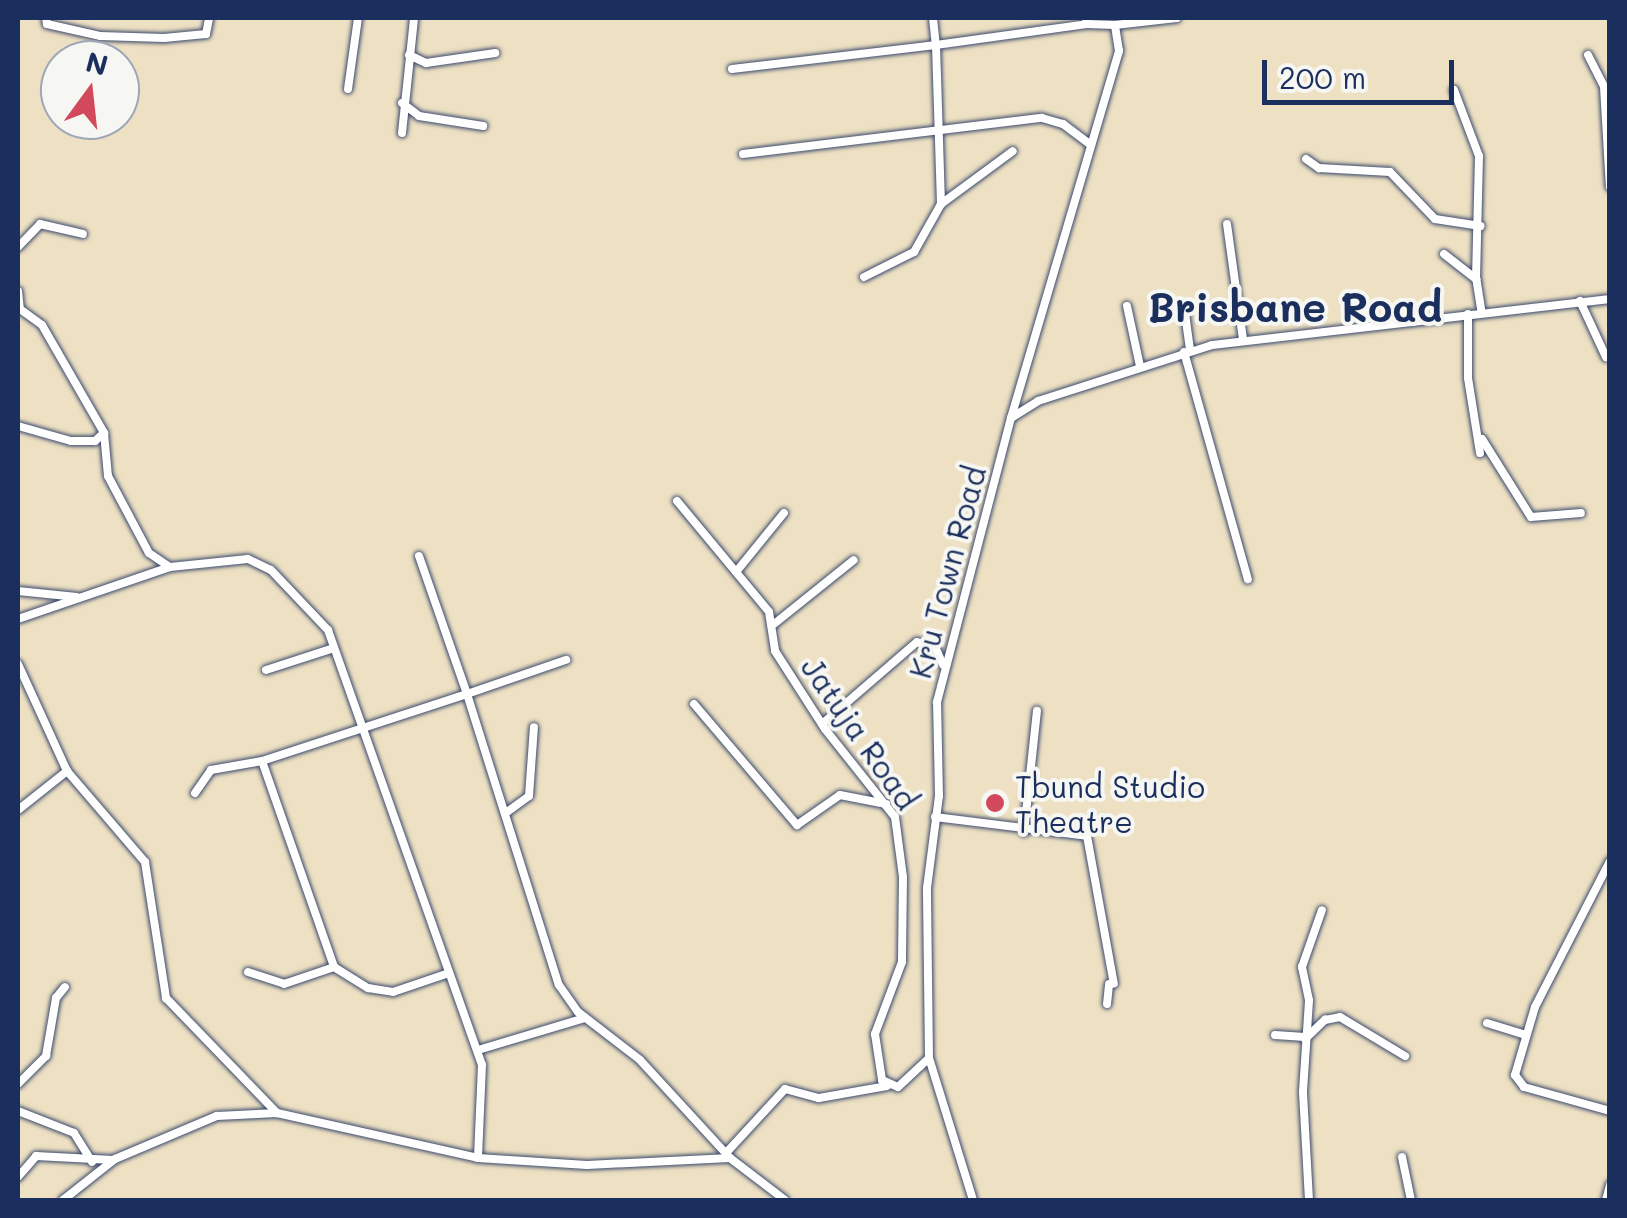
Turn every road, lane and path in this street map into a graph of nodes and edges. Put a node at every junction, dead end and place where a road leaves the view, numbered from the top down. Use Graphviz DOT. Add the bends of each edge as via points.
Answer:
graph roads {
  1 [pos="46,18"];
  2 [pos="209,18"];
  3 [pos="358,18"];
  4 [pos="414,18"];
  5 [pos="933,18"];
  6 [pos="1177,18"];
  7 [pos="1086,21"];
  8 [pos="1116,21"];
  9 [pos="936,45"];
  10 [pos="495,53"];
  11 [pos="409,55"];
  12 [pos="1588,55"];
  13 [pos="732,70"];
  14 [pos="348,89"];
  15 [pos="1454,90"];
  16 [pos="402,103"];
  17 [pos="483,126"];
  18 [pos="938,128"];
  19 [pos="402,133"];
  20 [pos="1091,145"];
  21 [pos="1013,151"];
  22 [pos="743,154"];
  23 [pos="1306,159"];
  24 [pos="1610,187"];
  25 [pos="941,204"];
  26 [pos="1227,224"];
  27 [pos="1479,230"];
  28 [pos="83,234"];
  29 [pos="18,248"];
  30 [pos="1444,254"];
  31 [pos="864,278"];
  32 [pos="1476,279"];
  33 [pos="18,291"];
  34 [pos="1610,299"];
  35 [pos="1580,301"];
  36 [pos="1127,306"];
  37 [pos="1184,306"];
  38 [pos="1482,313"];
  39 [pos="1468,314"];
  40 [pos="1243,340"];
  41 [pos="1187,351"];
  42 [pos="1606,357"];
  43 [pos="1140,366"];
  44 [pos="1011,418"];
  45 [pos="18,426"];
  46 [pos="104,434"];
  47 [pos="1482,439"];
  48 [pos="1480,454"];
  49 [pos="677,501"];
  50 [pos="1581,512"];
  51 [pos="784,513"];
  52 [pos="419,556"];
  53 [pos="854,560"];
  54 [pos="170,566"];
  55 [pos="736,572"];
  56 [pos="1248,579"];
  57 [pos="18,591"];
  58 [pos="80,597"];
  59 [pos="18,618"];
  60 [pos="774,624"];
  61 [pos="334,648"];
  62 [pos="566,660"];
  63 [pos="18,664"];
  64 [pos="944,668"];
  65 [pos="266,670"];
  66 [pos="467,694"];
  67 [pos="694,704"];
  68 [pos="1038,711"];
  69 [pos="822,724"];
  70 [pos="534,726"];
  71 [pos="362,730"];
  72 [pos="262,761"];
  73 [pos="67,771"];
  74 [pos="195,794"];
  75 [pos="886,804"];
  76 [pos="18,810"];
  77 [pos="507,812"];
  78 [pos="935,817"];
  79 [pos="1024,832"];
  80 [pos="1610,861"];
  81 [pos="1322,910"];
  82 [pos="334,967"];
  83 [pos="248,972"];
  84 [pos="446,974"];
  85 [pos="65,987"];
  86 [pos="1107,1004"];
  87 [pos="585,1018"];
  88 [pos="1487,1023"];
  89 [pos="1275,1035"];
  90 [pos="1526,1035"];
  91 [pos="1305,1038"];
  92 [pos="478,1050"];
  93 [pos="1405,1056"];
  94 [pos="929,1058"];
  95 [pos="18,1084"];
  96 [pos="887,1086"];
  97 [pos="1610,1111"];
  98 [pos="18,1112"];
  99 [pos="277,1113"];
  100 [pos="728,1156"];
  101 [pos="1402,1157"];
  102 [pos="478,1158"];
  103 [pos="116,1159"];
  104 [pos="92,1162"];
  105 [pos="18,1177"];
  106 [pos="1610,1185"];
  107 [pos="63,1200"];
  108 [pos="785,1200"];
  109 [pos="973,1200"];
  110 [pos="1308,1200"];
  111 [pos="1411,1200"];
  112 [pos="1606,1200"];
  1 -- 2 [label="street" via="47,24 100,36 164,38 206,34"];
  3 -- 14 [label="street"];
  4 -- 11 [label="street"];
  5 -- 9 [label="street"];
  6 -- 8 [label="street"];
  7 -- 8 [label="street"];
  7 -- 9 [label="street"];
  8 -- 20 [label="street, Kru Town Road" via="1119,51"];
  9 -- 13 [label="street"];
  9 -- 18 [label="street"];
  10 -- 11 [label="street" via="426,63"];
  11 -- 16 [label="street"];
  12 -- 24 [label="street" via="1604,86"];
  15 -- 27 [label="street" via="1480,156"];
  16 -- 17 [label="street" via="418,116"];
  16 -- 19 [label="street"];
  18 -- 20 [label="street" via="1042,118"];
  18 -- 22 [label="street"];
  18 -- 25 [label="street"];
  20 -- 44 [label="street, Kru Town Road"];
  21 -- 25 [label="street"];
  23 -- 27 [label="street" via="1319,168 1390,172 1436,219"];
  25 -- 31 [label="street" via="914,252"];
  26 -- 40 [label="street"];
  27 -- 32 [label="street"];
  28 -- 29 [label="street" via="40,224"];
  30 -- 32 [label="street"];
  32 -- 38 [label="street"];
  33 -- 46 [label="street" via="20,309 42,325"];
  34 -- 35 [label="street"];
  35 -- 38 [label="street"];
  35 -- 42 [label="street"];
  36 -- 43 [label="street"];
  37 -- 41 [label="street"];
  38 -- 39 [label="street"];
  39 -- 40 [label="street"];
  39 -- 47 [label="street" via="1468,378"];
  40 -- 41 [label="street"];
  41 -- 43 [label="street"];
  41 -- 56 [label="street"];
  43 -- 44 [label="street" via="1038,401"];
  44 -- 64 [label="street, Kru Town Road"];
  45 -- 46 [label="street" via="71,442"];
  46 -- 54 [label="street" via="108,476 148,554"];
  47 -- 48 [label="street"];
  47 -- 50 [label="street" via="1531,517"];
  49 -- 55 [label="street, Jatuja Road"];
  51 -- 55 [label="street"];
  52 -- 66 [label="street"];
  53 -- 60 [label="street"];
  54 -- 58 [label="street"];
  54 -- 61 [label="street" via="248,559 271,570 328,630"];
  55 -- 60 [label="street, Jatuja Road"];
  57 -- 58 [label="street"];
  58 -- 59 [label="street"];
  60 -- 69 [label="street, Jatuja Road" via="775,651"];
  61 -- 65 [label="street"];
  61 -- 71 [label="street"];
  62 -- 66 [label="street"];
  63 -- 73 [label="street"];
  64 -- 69 [label="street" via="936,648 918,642"];
  64 -- 78 [label="street, Kru Town Road"];
  66 -- 71 [label="street"];
  66 -- 77 [label="street"];
  67 -- 75 [label="street" via="798,825 840,795"];
  68 -- 79 [label="street"];
  69 -- 75 [label="street, Jatuja Road"];
  70 -- 77 [label="street" via="529,796"];
  71 -- 72 [label="street"];
  71 -- 84 [label="street"];
  72 -- 74 [label="street" via="211,770"];
  72 -- 82 [label="street"];
  73 -- 76 [label="street"];
  73 -- 99 [label="street" via="144,862 166,998"];
  75 -- 96 [label="street, Jatuja Road" via="901,832 903,877 902,962 875,1034"];
  77 -- 87 [label="street" via="544,950 559,985"];
  78 -- 79 [label="street"];
  78 -- 94 [label="street, Kru Town Road" via="927,888"];
  79 -- 86 [label="street" via="1087,836 1112,984"];
  80 -- 90 [label="street"];
  81 -- 91 [label="street" via="1302,968"];
  82 -- 83 [label="street" via="284,984"];
  82 -- 84 [label="street" via="368,988 393,992"];
  84 -- 92 [label="street"];
  85 -- 95 [label="street" via="56,998 46,1056"];
  87 -- 92 [label="street"];
  87 -- 100 [label="street" via="640,1060"];
  88 -- 90 [label="street"];
  89 -- 91 [label="street"];
  90 -- 97 [label="street" via="1515,1075 1524,1087"];
  91 -- 93 [label="street" via="1340,1016"];
  91 -- 110 [label="street"];
  92 -- 102 [label="street"];
  94 -- 96 [label="street" via="898,1087"];
  94 -- 109 [label="street, Kru Town Road"];
  96 -- 100 [label="street" via="819,1098 785,1089"];
  98 -- 104 [label="street" via="74,1133"];
  99 -- 102 [label="street"];
  99 -- 103 [label="street" via="217,1116"];
  100 -- 102 [label="street" via="588,1165"];
  100 -- 108 [label="street"];
  101 -- 111 [label="street"];
  103 -- 104 [label="street"];
  103 -- 107 [label="street"];
  104 -- 105 [label="street" via="36,1156"];
  106 -- 112 [label="street"];
}
